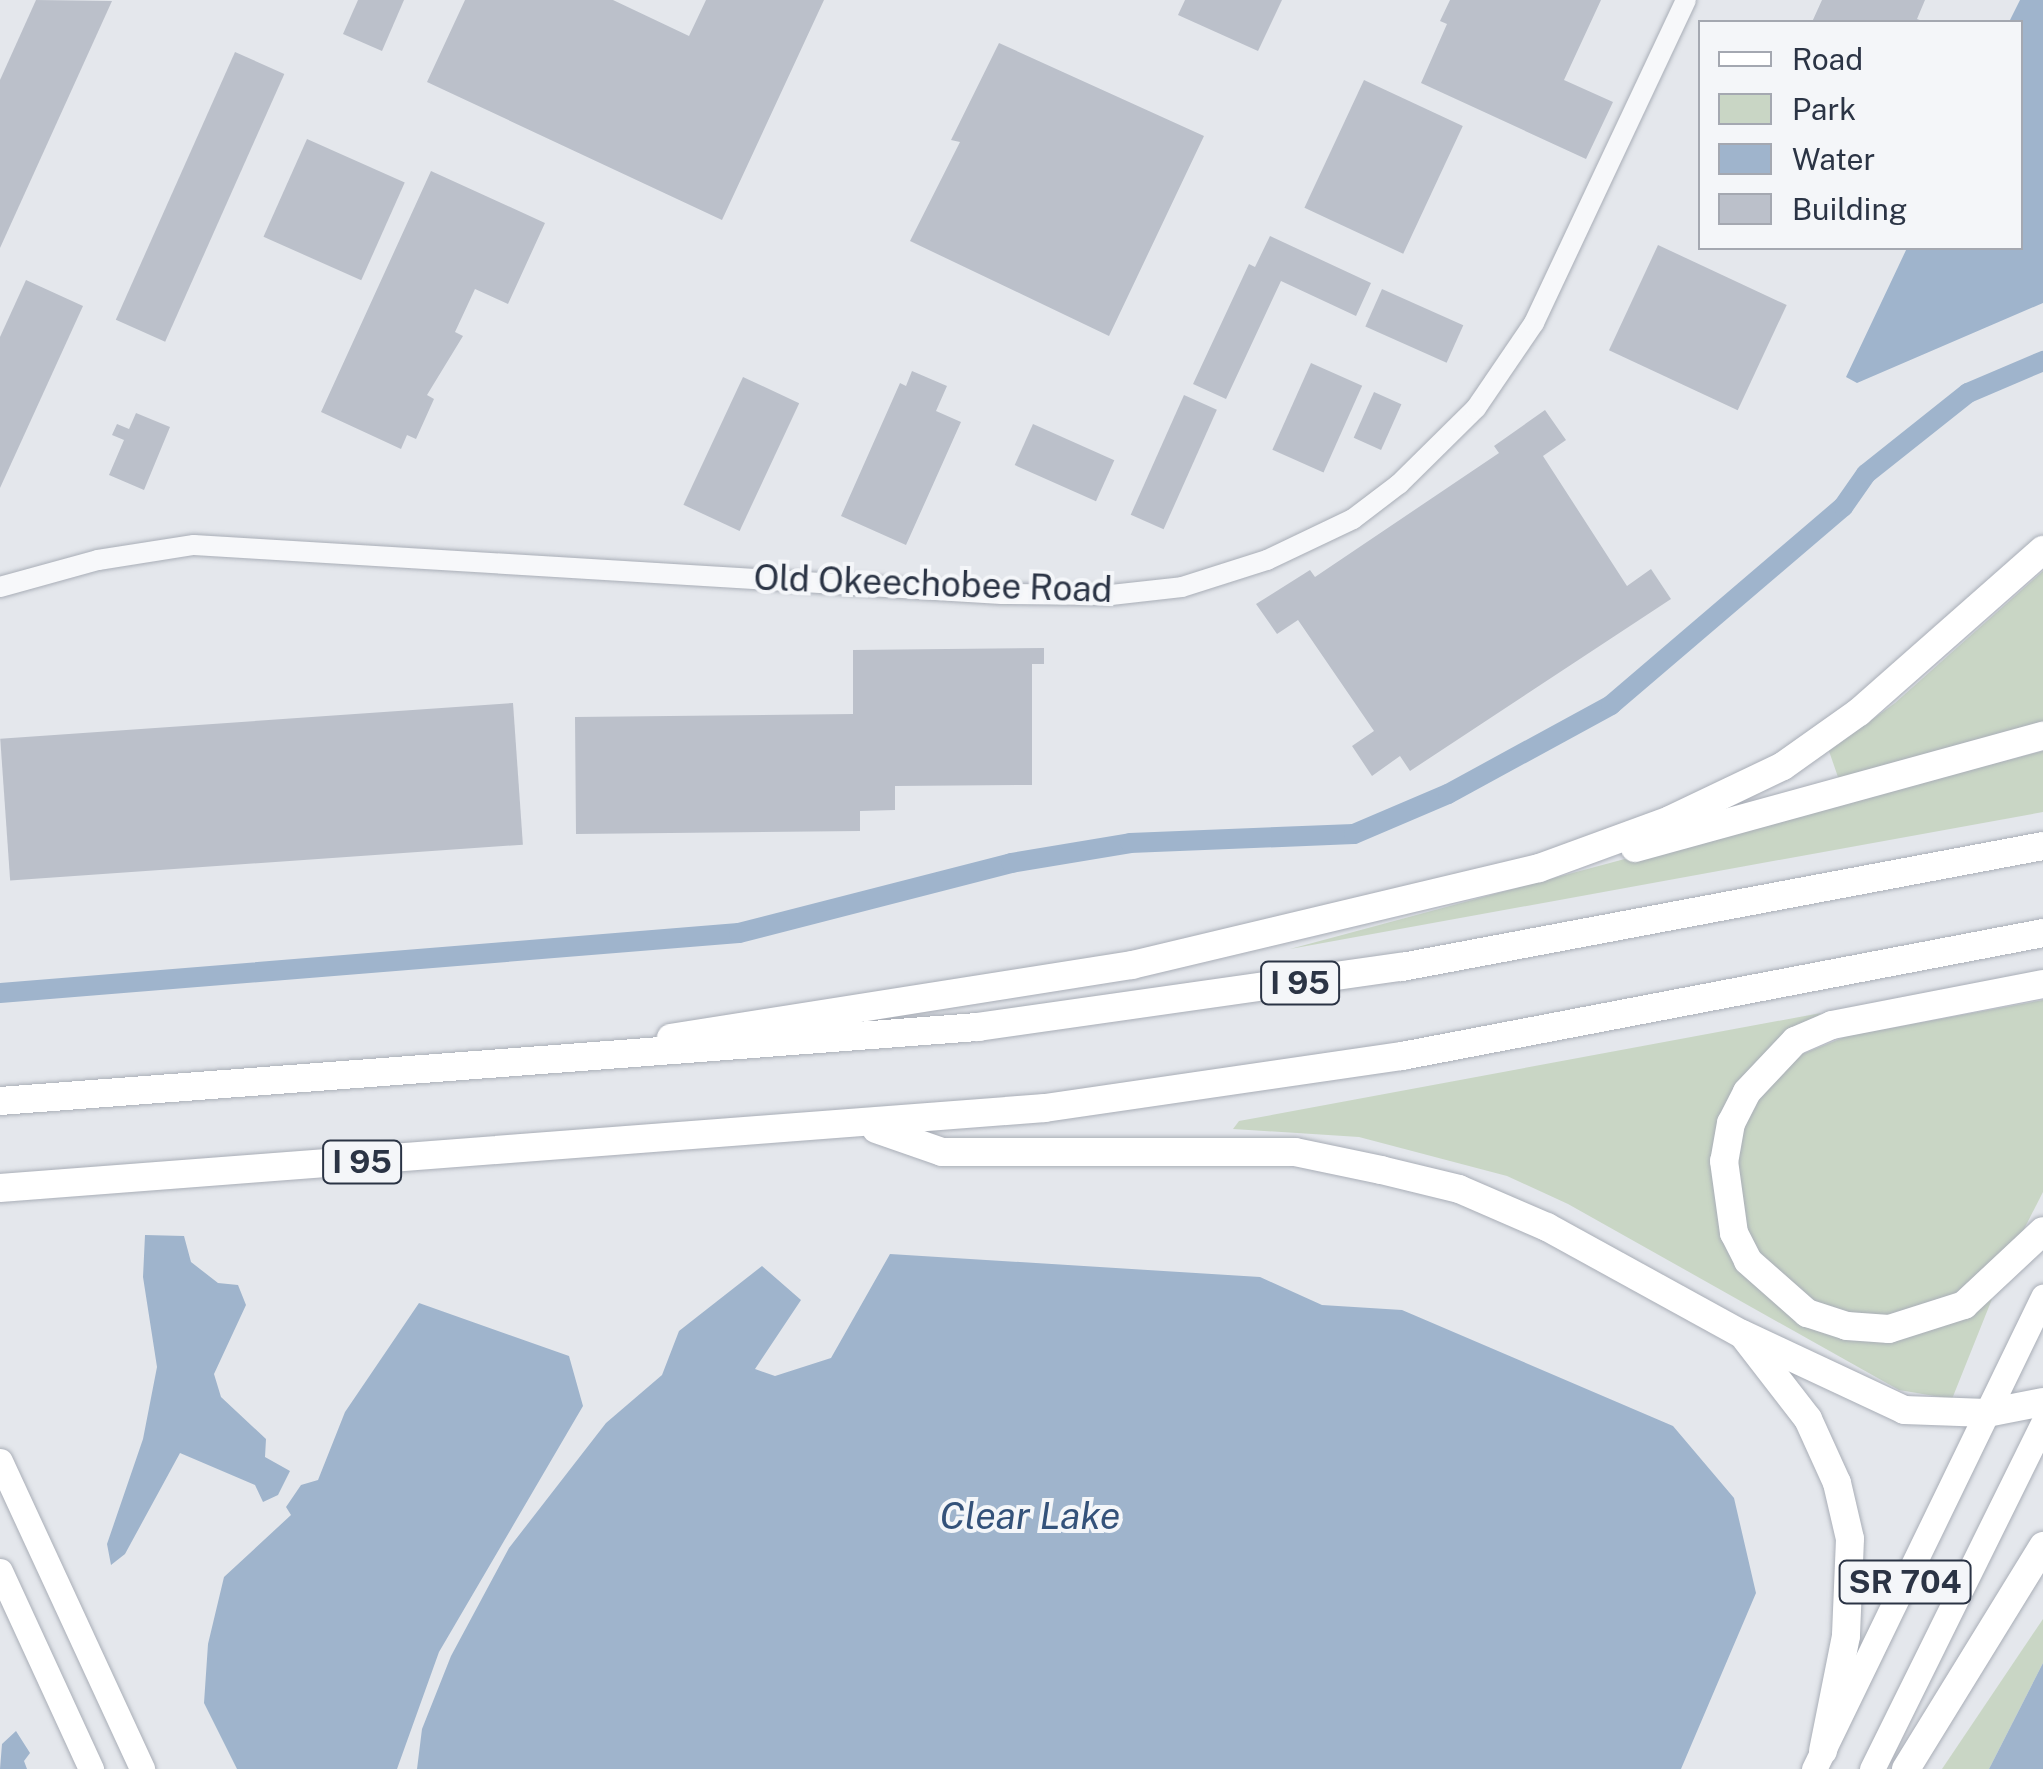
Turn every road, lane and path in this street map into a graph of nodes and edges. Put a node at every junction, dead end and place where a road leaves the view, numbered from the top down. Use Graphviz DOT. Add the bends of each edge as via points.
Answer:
graph roads {
  1 [pos="1686,0"];
  2 [pos="2043,550"];
  3 [pos="0,588"];
  4 [pos="2043,736"];
  5 [pos="2043,846"];
  6 [pos="1538,868"];
  7 [pos="2043,933"];
  8 [pos="2043,984"];
  9 [pos="550,1062"];
  10 [pos="0,1100"];
  11 [pos="865,1125"];
  12 [pos="0,1188"];
  13 [pos="2043,1231"];
  14 [pos="2043,1297"];
  15 [pos="1742,1334"];
  16 [pos="2043,1402"];
  17 [pos="1987,1414"];
  18 [pos="2043,1423"];
  19 [pos="0,1461"];
  20 [pos="2043,1546"];
  21 [pos="0,1571"];
  22 [pos="1818,1760"];
  23 [pos="91,1769"];
  24 [pos="142,1769"];
  25 [pos="1872,1769"];
  26 [pos="1906,1769"];
  1 -- 3 [label="street, Old Okeechobee Road" via="1534,323 1476,408 1400,484 1353,519 1266,560 1182,586 1111,595 1002,594 194,545 98,560"];
  2 -- 6 [label="highway" via="1859,712 1783,766 1670,820"];
  4 -- 6 [label="highway" via="1674,840"];
  5 -- 9 [label="highway, I 95" via="1262,990 978,1027"];
  6 -- 9 [label="highway" via="1132,964 793,1014"];
  7 -- 11 [label="highway, I 95" via="1368,1061 1117,1099"];
  8 -- 13 [label="highway" via="1832,1025 1795,1042 1748,1092 1731,1124 1724,1161 1731,1220 1748,1261 1807,1313 1847,1326 1890,1330 1964,1305"];
  9 -- 10 [label="highway, I 95"];
  11 -- 12 [label="highway, I 95"];
  11 -- 15 [label="highway" via="942,1152 1296,1152 1381,1170 1459,1190 1547,1227"];
  14 -- 17 [label="main road, SR 704"];
  15 -- 17 [label="highway" via="1904,1410"];
  15 -- 22 [label="highway" via="1808,1420 1837,1483 1850,1538 1846,1636"];
  16 -- 17 [label="highway"];
  17 -- 22 [label="main road, SR 704"];
  18 -- 25 [label="main road, SR 704"];
  19 -- 24 [label="main road"];
  20 -- 26 [label="highway"];
  21 -- 23 [label="main road"];
}
